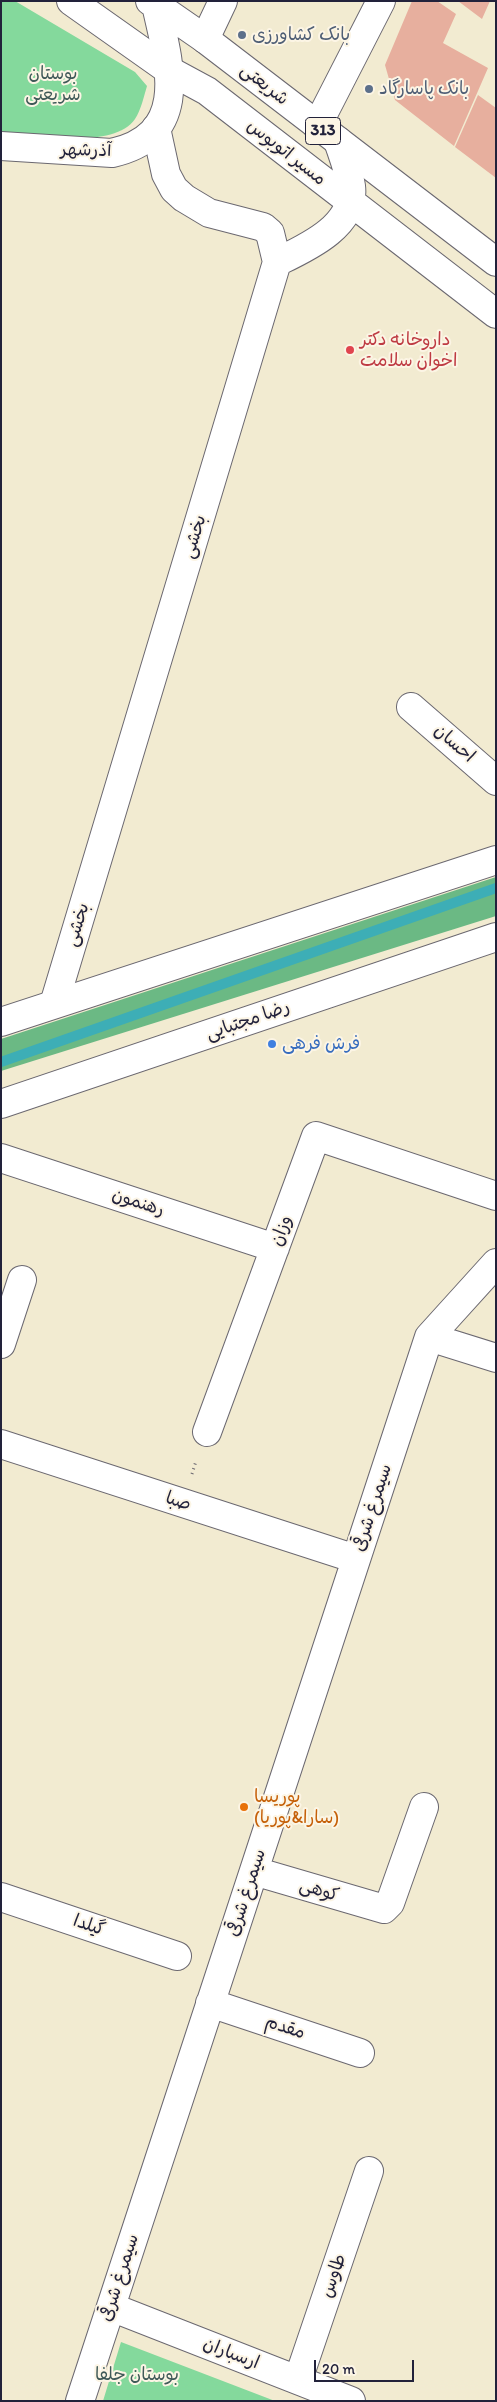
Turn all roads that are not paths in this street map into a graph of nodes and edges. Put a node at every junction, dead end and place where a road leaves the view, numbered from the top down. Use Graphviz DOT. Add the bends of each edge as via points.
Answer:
graph roads {
  1 [pos="71,1"];
  2 [pos="223,1"];
  3 [pos="381,1"];
  4 [pos="153,3"];
  5 [pos="205,39"];
  6 [pos="170,71"];
  7 [pos="156,128"];
  8 [pos="327,134"];
  9 [pos="1,146"];
  10 [pos="350,203"];
  11 [pos="277,262"];
  12 [pos="496,262"];
  13 [pos="496,314"];
  14 [pos="412,707"];
  15 [pos="496,781"];
  16 [pos="496,860"];
  17 [pos="496,937"];
  18 [pos="54,1004"];
  19 [pos="1,1022"];
  20 [pos="1,1104"];
  21 [pos="1,1158"];
  22 [pos="496,1196"];
  23 [pos="275,1248"];
  24 [pos="496,1263"];
  25 [pos="22,1280"];
  26 [pos="429,1336"];
  27 [pos="1,1344"];
  28 [pos="496,1358"];
  29 [pos="207,1432"];
  30 [pos="1,1444"];
  31 [pos="356,1559"];
  32 [pos="424,1806"];
  33 [pos="254,1871"];
  34 [pos="1,1896"];
  35 [pos="177,1956"];
  36 [pos="210,2004"];
  37 [pos="360,2053"];
  38 [pos="369,2171"];
  39 [pos="111,2307"];
  40 [pos="298,2380"];
  41 [pos="80,2401"];
  42 [pos="351,2401"];
  1 -- 6 [label="street, مسیر اتوبوس"];
  2 -- 5 [label="street"];
  3 -- 8 [label="street"];
  4 -- 5 [label="street, شریعتی / 313"];
  4 -- 6 [label="street, آذرشهر"];
  5 -- 8 [label="street, شریعتی / 313"];
  6 -- 7 [label="street, آذرشهر" via="166,111"];
  6 -- 10 [label="street, مسیر اتوبوس" via="207,91"];
  7 -- 9 [label="street, آذرشهر" via="145,141 129,150 112,153"];
  7 -- 11 [label="street" via="166,174 174,189 210,213 263,227 270,233"];
  8 -- 10 [label="street" via="351,188"];
  8 -- 12 [label="street, شریعتی / 313"];
  10 -- 11 [label="street" via="334,228"];
  10 -- 13 [label="street, مسیر اتوبوس"];
  11 -- 18 [label="street, بخشی"];
  14 -- 15 [label="street, احسان"];
  16 -- 18 [label="street"];
  17 -- 20 [label="street, رضا مجتبایی"];
  18 -- 19 [label="street"];
  21 -- 23 [label="street, رهنمون"];
  22 -- 23 [label="street, وزان" via="316,1136"];
  23 -- 29 [label="street, وزان"];
  24 -- 26 [label="street, سیمرغ شرقی"];
  25 -- 27 [label="street"];
  26 -- 28 [label="street"];
  26 -- 31 [label="street, سیمرغ شرقی"];
  30 -- 31 [label="street, صبا"];
  31 -- 33 [label="street, سیمرغ شرقی"];
  32 -- 33 [label="street, کوهی" via="390,1903 384,1909"];
  33 -- 36 [label="street, سیمرغ شرقی"];
  34 -- 35 [label="street, گیلدا"];
  36 -- 37 [label="street, مقدم"];
  36 -- 39 [label="street, سیمرغ شرقی"];
  38 -- 40 [label="street, طاوس"];
  39 -- 40 [label="street, ارسباران"];
  39 -- 41 [label="street, سیمرغ شرقی"];
  40 -- 42 [label="street, ارسباران"];
}
